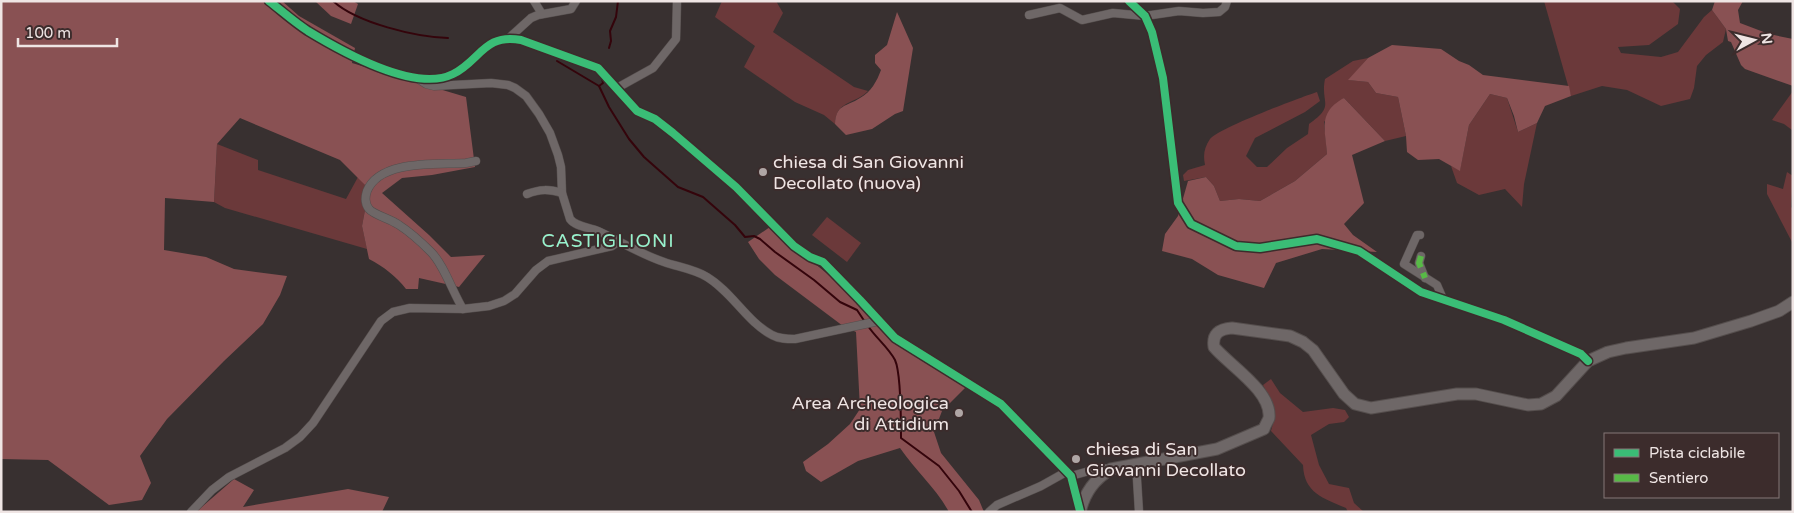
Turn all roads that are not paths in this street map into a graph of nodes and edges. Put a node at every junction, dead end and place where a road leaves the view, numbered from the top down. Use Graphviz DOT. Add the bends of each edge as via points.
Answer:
graph roads {
  1 [pos="269,1"];
  2 [pos="534,1"];
  3 [pos="576,1"];
  4 [pos="677,1"];
  5 [pos="1129,1"];
  6 [pos="1227,1"];
  7 [pos="542,14"];
  8 [pos="1029,15"];
  9 [pos="1145,16"];
  10 [pos="509,38"];
  11 [pos="417,78"];
  12 [pos="617,88"];
  13 [pos="476,161"];
  14 [pos="562,193"];
  15 [pos="527,194"];
  16 [pos="1420,235"];
  17 [pos="618,242"];
  18 [pos="1421,256"];
  19 [pos="1425,278"];
  20 [pos="1443,299"];
  21 [pos="1793,302"];
  22 [pos="463,309"];
  23 [pos="877,322"];
  24 [pos="1588,361"];
  25 [pos="1136,463"];
  26 [pos="1111,468"];
  27 [pos="1072,476"];
  28 [pos="1090,488"];
  29 [pos="191,512"];
  30 [pos="989,512"];
  31 [pos="1080,512"];
  32 [pos="1139,512"];
  1 -- 11 [label="street" via="308,31 378,68"];
  2 -- 7 [label="street"];
  3 -- 7 [label="street" via="571,10"];
  4 -- 12 [label="street" via="676,39 653,68"];
  5 -- 9 [label="street"];
  6 -- 9 [label="street" via="1219,12 1179,11"];
  7 -- 10 [label="street" via="531,18"];
  8 -- 9 [label="street" via="1060,8 1082,20 1113,13"];
  9 -- 20 [label="street" via="1163,78 1178,203 1191,224 1236,246 1260,248 1317,238 1359,251 1421,292"];
  10 -- 11 [label="street" via="488,44 454,74"];
  10 -- 12 [label="street" via="598,68"];
  11 -- 14 [label="street" via="434,86 490,83 508,85 520,92 550,133 560,167"];
  12 -- 23 [label="street" via="637,111 655,119 736,187 794,246 823,262"];
  13 -- 22 [label="street" via="401,166 377,178 365,200 371,212 400,225 432,253"];
  14 -- 15 [label="street" via="548,189"];
  14 -- 17 [label="street" via="573,223"];
  16 -- 19 [label="street" via="1417,235 1404,264"];
  17 -- 22 [label="street" via="548,261 504,301"];
  17 -- 23 [label="street" via="706,276 758,324 783,339"];
  18 -- 19 [label="street" via="1419,263"];
  19 -- 20 [label="street" via="1437,285"];
  20 -- 24 [label="street" via="1504,320 1580,354"];
  21 -- 24 [label="main road" via="1779,311 1713,333 1608,352"];
  22 -- 29 [label="street" via="410,308 393,312 381,322 313,423 300,437 229,477"];
  23 -- 27 [label="street" via="894,338 1001,404"];
  24 -- 25 [label="main road" via="1556,396 1540,404 1528,405 1467,394 1370,408 1355,404 1344,394 1304,342 1290,336 1223,328 1213,340 1214,348 1263,397 1268,410 1264,428 1217,449"];
  25 -- 26 [label="main road"];
  25 -- 32 [label="street"];
  26 -- 27 [label="street"];
  26 -- 28 [label="main road"];
  27 -- 28 [label="street" via="1086,482"];
  27 -- 30 [label="street" via="1041,486"];
  27 -- 31 [label="street"];
  28 -- 31 [label="main road"];
}
